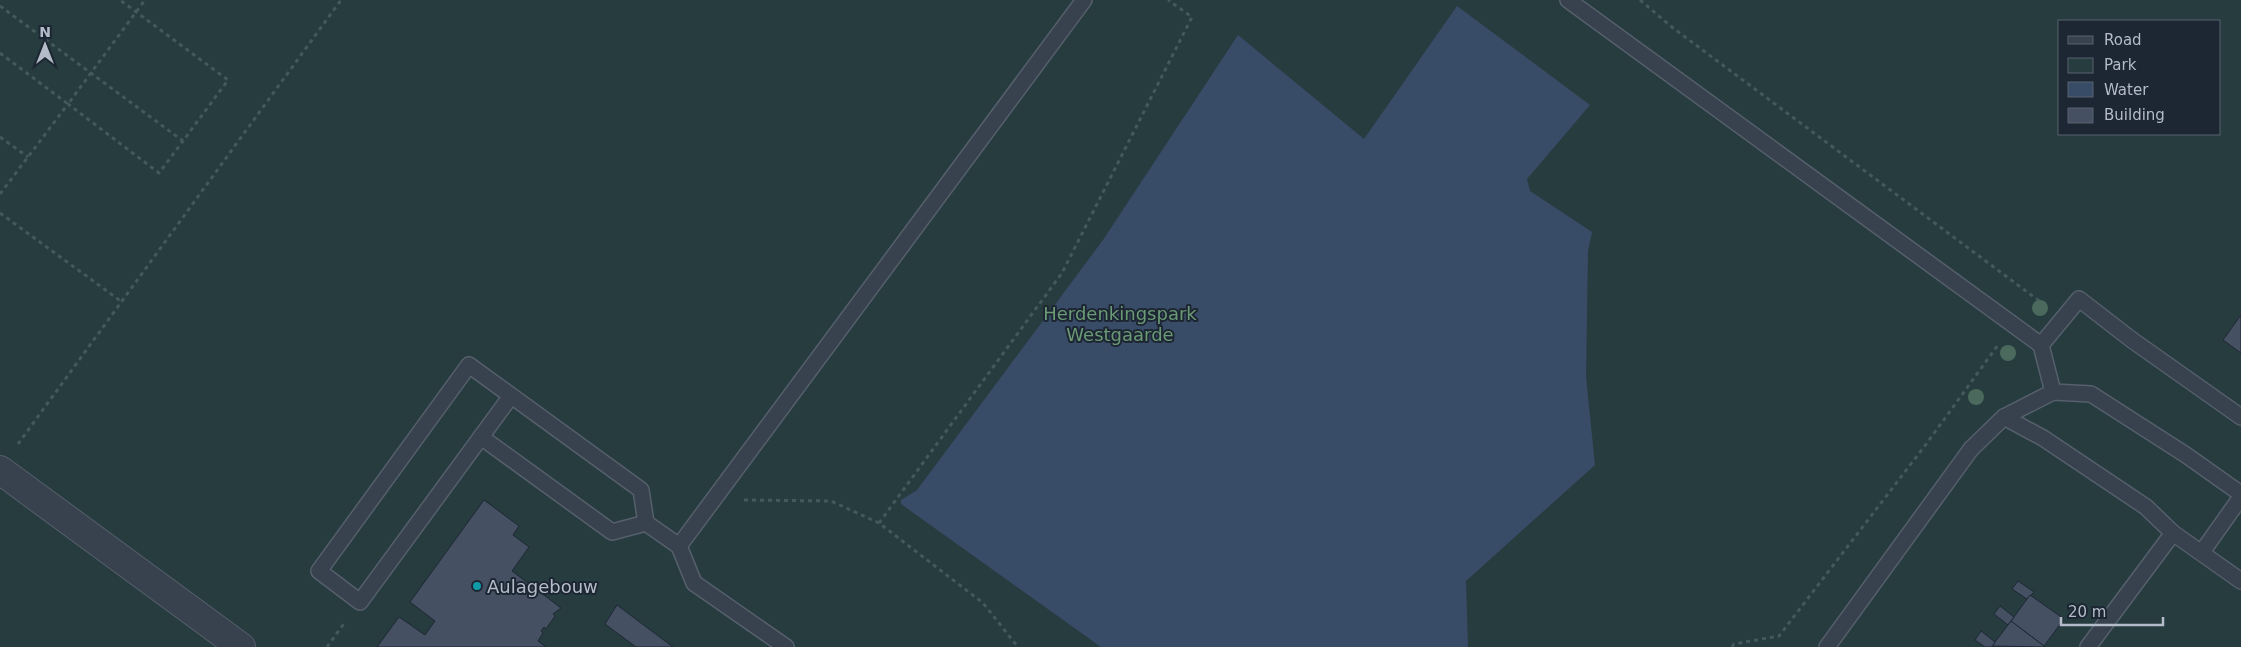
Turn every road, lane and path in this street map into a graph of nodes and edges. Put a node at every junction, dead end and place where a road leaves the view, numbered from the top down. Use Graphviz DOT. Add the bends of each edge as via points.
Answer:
graph roads {
  1 [pos="120,0"];
  2 [pos="145,0"];
  3 [pos="342,0"];
  4 [pos="1084,0"];
  5 [pos="1168,0"];
  6 [pos="1568,0"];
  7 [pos="1640,0"];
  8 [pos="0,6"];
  9 [pos="136,12"];
  10 [pos="0,53"];
  11 [pos="91,72"];
  12 [pos="68,104"];
  13 [pos="0,137"];
  14 [pos="183,141"];
  15 [pos="28,157"];
  16 [pos="0,194"];
  17 [pos="0,213"];
  18 [pos="122,302"];
  19 [pos="2063,318"];
  20 [pos="2012,326"];
  21 [pos="2041,345"];
  22 [pos="2053,392"];
  23 [pos="511,396"];
  24 [pos="2004,417"];
  25 [pos="2241,417"];
  26 [pos="481,437"];
  27 [pos="18,445"];
  28 [pos="0,470"];
  29 [pos="2241,495"];
  30 [pos="714,500"];
  31 [pos="646,522"];
  32 [pos="880,523"];
  33 [pos="2172,533"];
  34 [pos="679,546"];
  35 [pos="2202,552"];
  36 [pos="2241,580"];
  37 [pos="241,647"];
  38 [pos="786,647"];
  39 [pos="1018,647"];
  40 [pos="1732,647"];
  41 [pos="1827,647"];
  42 [pos="2088,647"];
  1 -- 9 [label="path"];
  2 -- 9 [label="path"];
  3 -- 18 [label="path"];
  4 -- 30 [label="lane"];
  5 -- 32 [label="path" via="1192,17 1062,273"];
  6 -- 20 [label="lane"];
  7 -- 19 [label="path" via="1673,28"];
  8 -- 11 [label="path"];
  9 -- 11 [label="path"];
  9 -- 14 [label="path" via="228,80"];
  10 -- 12 [label="path"];
  11 -- 12 [label="path"];
  11 -- 14 [label="path"];
  12 -- 14 [label="path" via="159,173"];
  12 -- 15 [label="path"];
  13 -- 15 [label="path"];
  15 -- 16 [label="path"];
  17 -- 18 [label="path"];
  18 -- 27 [label="path"];
  19 -- 21 [label="lane"];
  19 -- 25 [label="lane" via="2079,299"];
  20 -- 21 [label="lane"];
  20 -- 40 [label="path" via="1927,444 1779,636"];
  21 -- 22 [label="lane"];
  22 -- 24 [label="lane"];
  22 -- 29 [label="lane" via="2091,394"];
  23 -- 26 [label="lane"];
  23 -- 26 [label="lane" via="469,366 319,571 360,602"];
  23 -- 31 [label="lane" via="641,490"];
  24 -- 33 [label="lane" via="2043,438 2146,507"];
  24 -- 41 [label="lane" via="1971,449"];
  26 -- 31 [label="lane" via="612,532"];
  28 -- 37 [label="street"];
  29 -- 35 [label="lane"];
  30 -- 32 [label="path" via="831,501"];
  30 -- 34 [label="lane"];
  31 -- 34 [label="lane"];
  32 -- 39 [label="path" via="983,603"];
  33 -- 35 [label="lane"];
  33 -- 42 [label="lane"];
  34 -- 38 [label="lane" via="694,583"];
  35 -- 36 [label="lane"];
}
